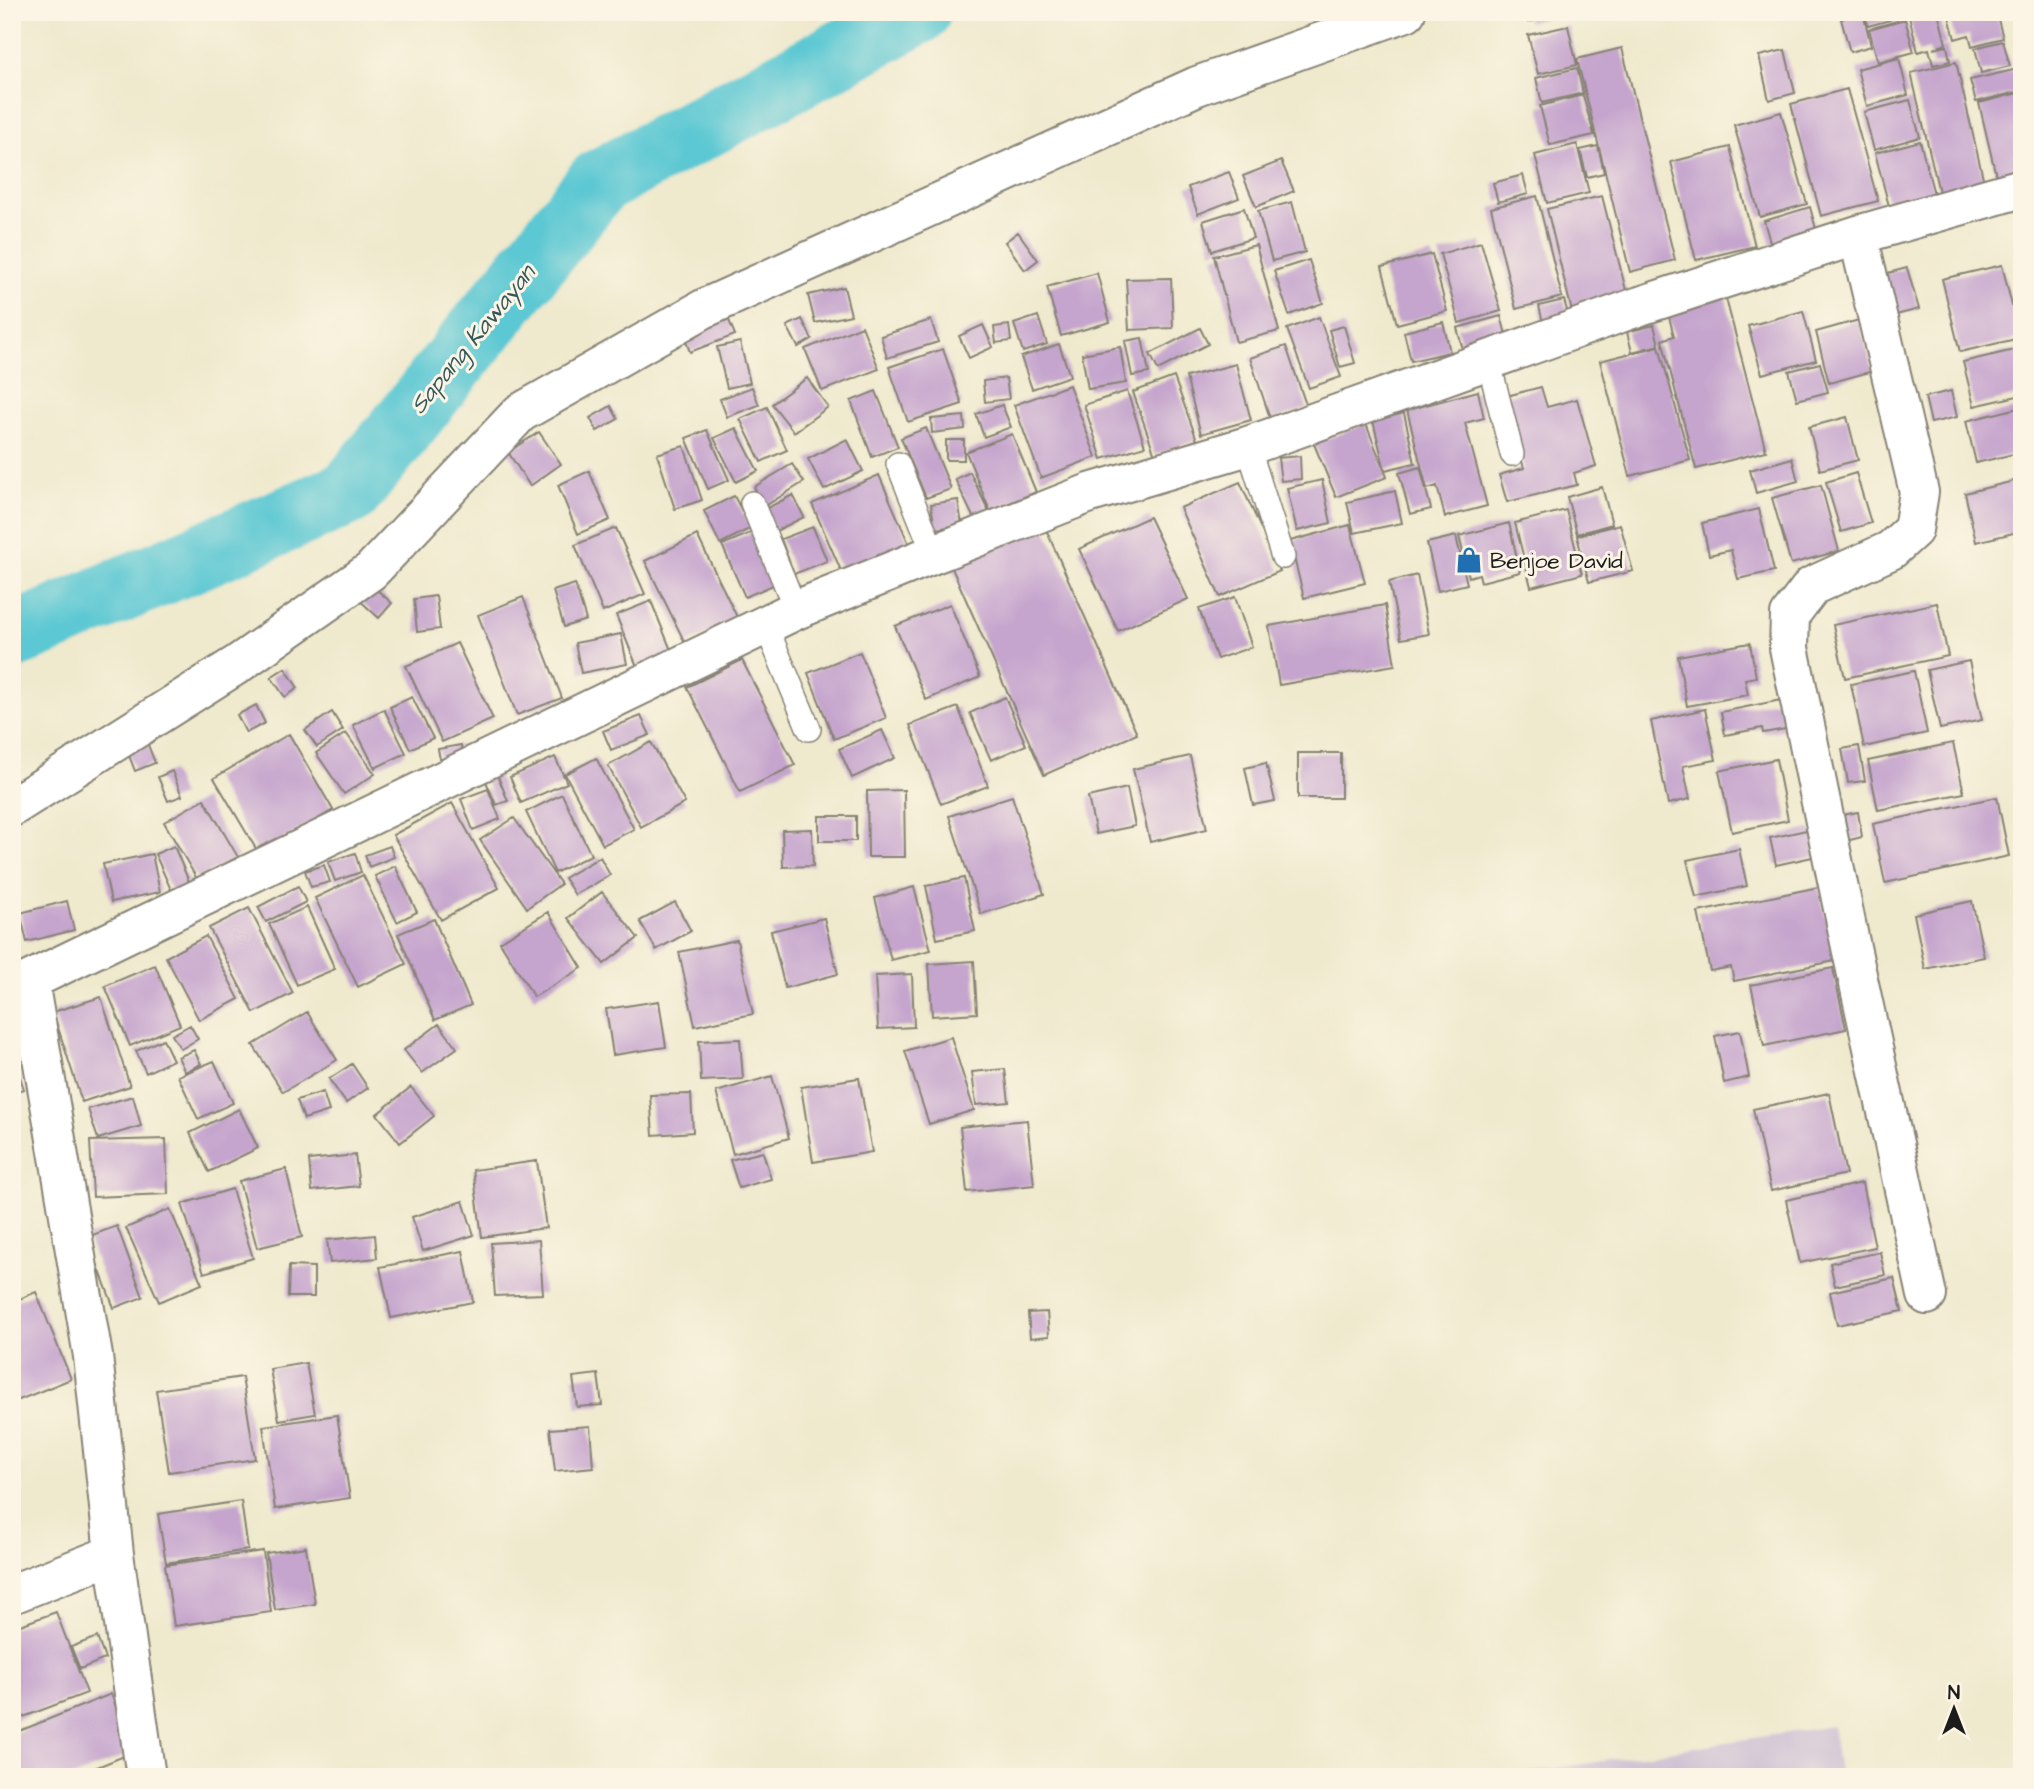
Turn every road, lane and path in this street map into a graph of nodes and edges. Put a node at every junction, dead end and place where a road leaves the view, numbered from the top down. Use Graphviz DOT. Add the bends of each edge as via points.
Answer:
graph roads {
  1 [pos="1405,12"];
  2 [pos="2022,188"];
  3 [pos="1858,235"];
  4 [pos="1488,359"];
  5 [pos="1248,446"];
  6 [pos="1512,454"];
  7 [pos="898,464"];
  8 [pos="752,503"];
  9 [pos="934,554"];
  10 [pos="1283,557"];
  11 [pos="781,618"];
  12 [pos="809,729"];
  13 [pos="12,807"];
  14 [pos="20,985"];
  15 [pos="1927,1295"];
  16 [pos="114,1554"];
  17 [pos="12,1594"];
  18 [pos="146,1777"];
  1 -- 13 [label="street" via="1197,86 705,307 520,413 371,570 238,664"];
  2 -- 3 [label="street"];
  3 -- 4 [label="street"];
  3 -- 15 [label="street" via="1919,492 1913,530 1891,550 1812,586 1790,615 1789,648"];
  4 -- 5 [label="street"];
  4 -- 6 [label="lane"];
  5 -- 9 [label="street" via="1090,494"];
  5 -- 10 [label="lane"];
  7 -- 9 [label="lane"];
  8 -- 11 [label="lane"];
  9 -- 11 [label="street"];
  11 -- 12 [label="lane"];
  11 -- 14 [label="street"];
  14 -- 16 [label="street" via="93,1356"];
  16 -- 17 [label="street"];
  16 -- 18 [label="street"];
}
